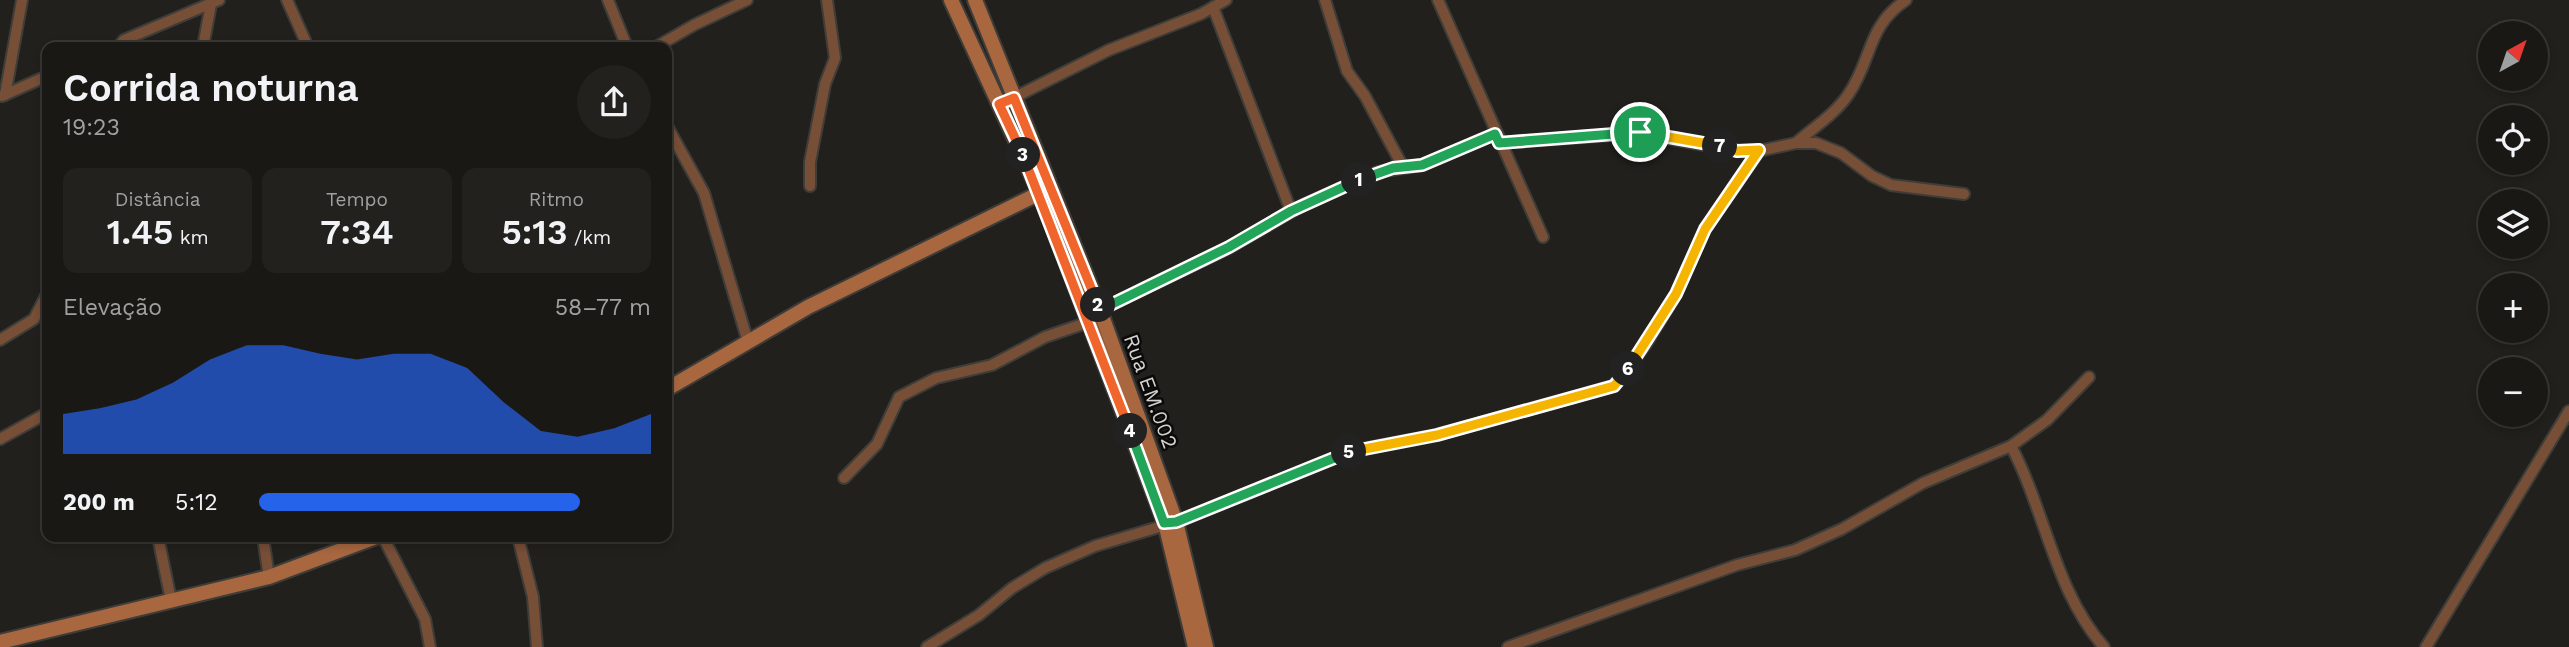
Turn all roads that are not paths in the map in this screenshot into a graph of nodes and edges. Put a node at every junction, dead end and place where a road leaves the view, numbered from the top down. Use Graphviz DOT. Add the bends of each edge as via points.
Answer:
graph roads {
  1 [pos="22,0"];
  2 [pos="287,0"];
  3 [pos="608,0"];
  4 [pos="747,0"];
  5 [pos="827,0"];
  6 [pos="951,0"];
  7 [pos="975,0"];
  8 [pos="1226,0"];
  9 [pos="1325,0"];
  10 [pos="1438,0"];
  11 [pos="1906,0"];
  12 [pos="215,2"];
  13 [pos="1213,7"];
  14 [pos="122,42"];
  15 [pos="204,42"];
  16 [pos="306,42"];
  17 [pos="625,42"];
  18 [pos="665,42"];
  19 [pos="42,78"];
  20 [pos="2,96"];
  21 [pos="1014,98"];
  22 [pos="999,104"];
  23 [pos="672,135"];
  24 [pos="1497,138"];
  25 [pos="1796,143"];
  26 [pos="1759,150"];
  27 [pos="1403,167"];
  28 [pos="810,186"];
  29 [pos="1040,193"];
  30 [pos="1964,194"];
  31 [pos="1291,211"];
  32 [pos="1543,237"];
  33 [pos="42,304"];
  34 [pos="1100,310"];
  35 [pos="1089,322"];
  36 [pos="0,340"];
  37 [pos="748,342"];
  38 [pos="2089,377"];
  39 [pos="672,386"];
  40 [pos="2569,411"];
  41 [pos="42,416"];
  42 [pos="0,439"];
  43 [pos="2011,446"];
  44 [pos="844,478"];
  45 [pos="1170,523"];
  46 [pos="159,542"];
  47 [pos="264,542"];
  48 [pos="363,542"];
  49 [pos="386,542"];
  50 [pos="519,542"];
  51 [pos="269,577"];
  52 [pos="171,600"];
  53 [pos="953,632"];
  54 [pos="0,642"];
  55 [pos="430,647"];
  56 [pos="537,647"];
  57 [pos="928,647"];
  58 [pos="953,647"];
  59 [pos="1195,647"];
  60 [pos="1206,647"];
  61 [pos="1508,647"];
  62 [pos="2104,647"];
  63 [pos="2426,647"];
  1 -- 20 [label="street"];
  2 -- 16 [label="street"];
  3 -- 17 [label="street"];
  4 -- 18 [label="street"];
  5 -- 28 [label="street" via="835,58 825,84"];
  6 -- 22 [label="street, Rua EM.002"];
  7 -- 21 [label="street, Rua EM.002"];
  8 -- 13 [label="street"];
  9 -- 27 [label="street" via="1347,71"];
  10 -- 24 [label="street"];
  11 -- 25 [label="street" via="1881,21 1847,97"];
  12 -- 14 [label="street"];
  12 -- 15 [label="street"];
  13 -- 21 [label="street" via="1127,41"];
  13 -- 31 [label="street"];
  19 -- 20 [label="street"];
  21 -- 22 [label="street"];
  21 -- 34 [label="street, Rua EM.002"];
  22 -- 29 [label="street, Rua EM.002"];
  23 -- 37 [label="street" via="704,192"];
  24 -- 26 [label="street" via="1640,132 1737,151"];
  24 -- 27 [label="street" via="1422,165"];
  24 -- 32 [label="street"];
  25 -- 26 [label="street"];
  25 -- 30 [label="street" via="1841,153 1891,185"];
  26 -- 45 [label="street" via="1705,229 1676,294 1646,344 1614,386 1437,435 1352,451"];
  27 -- 31 [label="street" via="1378,172"];
  29 -- 35 [label="street, Rua EM.002"];
  29 -- 37 [label="street" via="907,255"];
  31 -- 34 [label="street"];
  33 -- 36 [label="street" via="34,319"];
  34 -- 45 [label="street, Rua EM.002"];
  35 -- 44 [label="street" via="1045,337 992,365 936,377 899,397 877,444"];
  35 -- 45 [label="street, Rua EM.002"];
  37 -- 39 [label="street"];
  38 -- 43 [label="street" via="2047,420"];
  40 -- 63 [label="street"];
  41 -- 42 [label="street"];
  43 -- 61 [label="street" via="1923,483 1872,514 1795,550 1737,565"];
  43 -- 62 [label="street" via="2077,609"];
  45 -- 53 [label="street" via="1095,546 1045,568"];
  45 -- 59 [label="street, Rua EM.002"];
  45 -- 60 [label="street, Rua EM.002"];
  46 -- 52 [label="street"];
  47 -- 51 [label="street"];
  48 -- 51 [label="street"];
  49 -- 55 [label="street" via="425,619"];
  50 -- 56 [label="street" via="533,597"];
  51 -- 52 [label="street"];
  52 -- 54 [label="street"];
  53 -- 57 [label="street"];
  53 -- 58 [label="street"];
}
